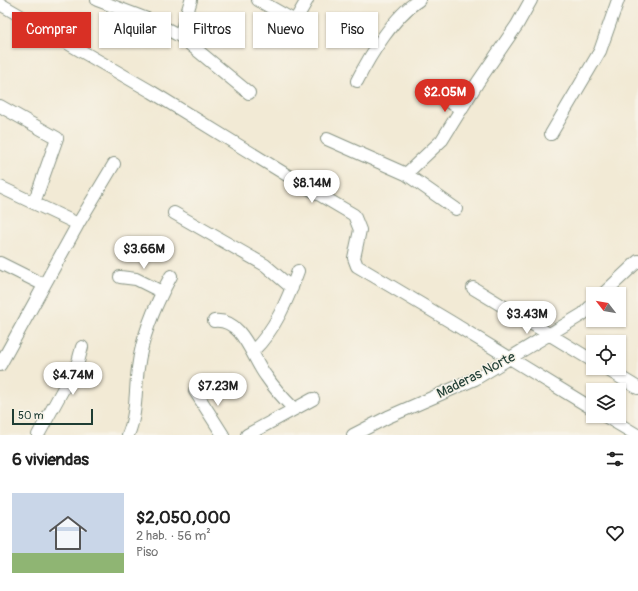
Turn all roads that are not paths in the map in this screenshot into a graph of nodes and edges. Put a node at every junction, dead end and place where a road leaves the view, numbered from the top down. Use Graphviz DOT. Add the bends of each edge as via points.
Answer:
graph roads {
  1 [pos="97,0"];
  2 [pos="191,0"];
  3 [pos="258,0"];
  4 [pos="308,0"];
  5 [pos="419,0"];
  6 [pos="531,0"];
  7 [pos="618,0"];
  8 [pos="0,4"];
  9 [pos="187,12"];
  10 [pos="279,12"];
  11 [pos="301,12"];
  12 [pos="179,35"];
  13 [pos="195,48"];
  14 [pos="357,81"];
  15 [pos="428,91"];
  16 [pos="249,93"];
  17 [pos="0,106"];
  18 [pos="462,109"];
  19 [pos="551,134"];
  20 [pos="328,139"];
  21 [pos="114,164"];
  22 [pos="406,174"];
  23 [pos="0,187"];
  24 [pos="34,203"];
  25 [pos="456,209"];
  26 [pos="174,213"];
  27 [pos="78,224"];
  28 [pos="638,261"];
  29 [pos="0,263"];
  30 [pos="298,271"];
  31 [pos="171,276"];
  32 [pos="120,277"];
  33 [pos="44,285"];
  34 [pos="610,287"];
  35 [pos="292,288"];
  36 [pos="473,288"];
  37 [pos="162,292"];
  38 [pos="586,311"];
  39 [pos="214,321"];
  40 [pos="548,334"];
  41 [pos="82,347"];
  42 [pos="253,351"];
  43 [pos="586,357"];
  44 [pos="511,359"];
  45 [pos="0,365"];
  46 [pos="617,375"];
  47 [pos="638,388"];
  48 [pos="195,391"];
  49 [pos="313,399"];
  50 [pos="586,404"];
  51 [pos="294,409"];
  52 [pos="617,423"];
  53 [pos="38,435"];
  54 [pos="128,435"];
  55 [pos="223,435"];
  56 [pos="247,435"];
  57 [pos="353,435"];
  58 [pos="637,435"];
  1 -- 12 [label="street" via="150,20"];
  2 -- 9 [label="street"];
  3 -- 10 [label="street"];
  4 -- 11 [label="street"];
  5 -- 14 [label="street" via="397,21 370,55"];
  6 -- 18 [label="street"];
  7 -- 19 [label="street" via="600,51"];
  8 -- 44 [label="street" via="152,92 354,215 360,230 354,258 357,266"];
  13 -- 16 [label="street"];
  15 -- 18 [label="street"];
  17 -- 24 [label="street" via="57,138"];
  18 -- 22 [label="street" via="442,140"];
  20 -- 22 [label="street"];
  21 -- 27 [label="street"];
  22 -- 25 [label="street"];
  23 -- 24 [label="street"];
  24 -- 27 [label="street"];
  26 -- 35 [label="street" via="265,265"];
  27 -- 33 [label="street"];
  28 -- 34 [label="street"];
  29 -- 33 [label="street"];
  30 -- 35 [label="street"];
  31 -- 37 [label="street"];
  32 -- 37 [label="street" via="136,280"];
  33 -- 45 [label="street"];
  35 -- 42 [label="street" via="282,310 262,342"];
  36 -- 40 [label="street"];
  37 -- 54 [label="street" via="153,309 142,342 136,398"];
  38 -- 40 [label="street, Maderas Norte"];
  39 -- 42 [label="street" via="221,320 230,325"];
  40 -- 43 [label="street"];
  40 -- 44 [label="street, Maderas Norte"];
  41 -- 53 [label="street" via="78,362"];
  42 -- 51 [label="street" via="264,375"];
  44 -- 50 [label="street"];
  44 -- 57 [label="street, Maderas Norte" via="475,379"];
  46 -- 47 [label="street"];
  48 -- 55 [label="street"];
  49 -- 51 [label="street"];
  51 -- 56 [label="street"];
  52 -- 58 [label="street"];
}
